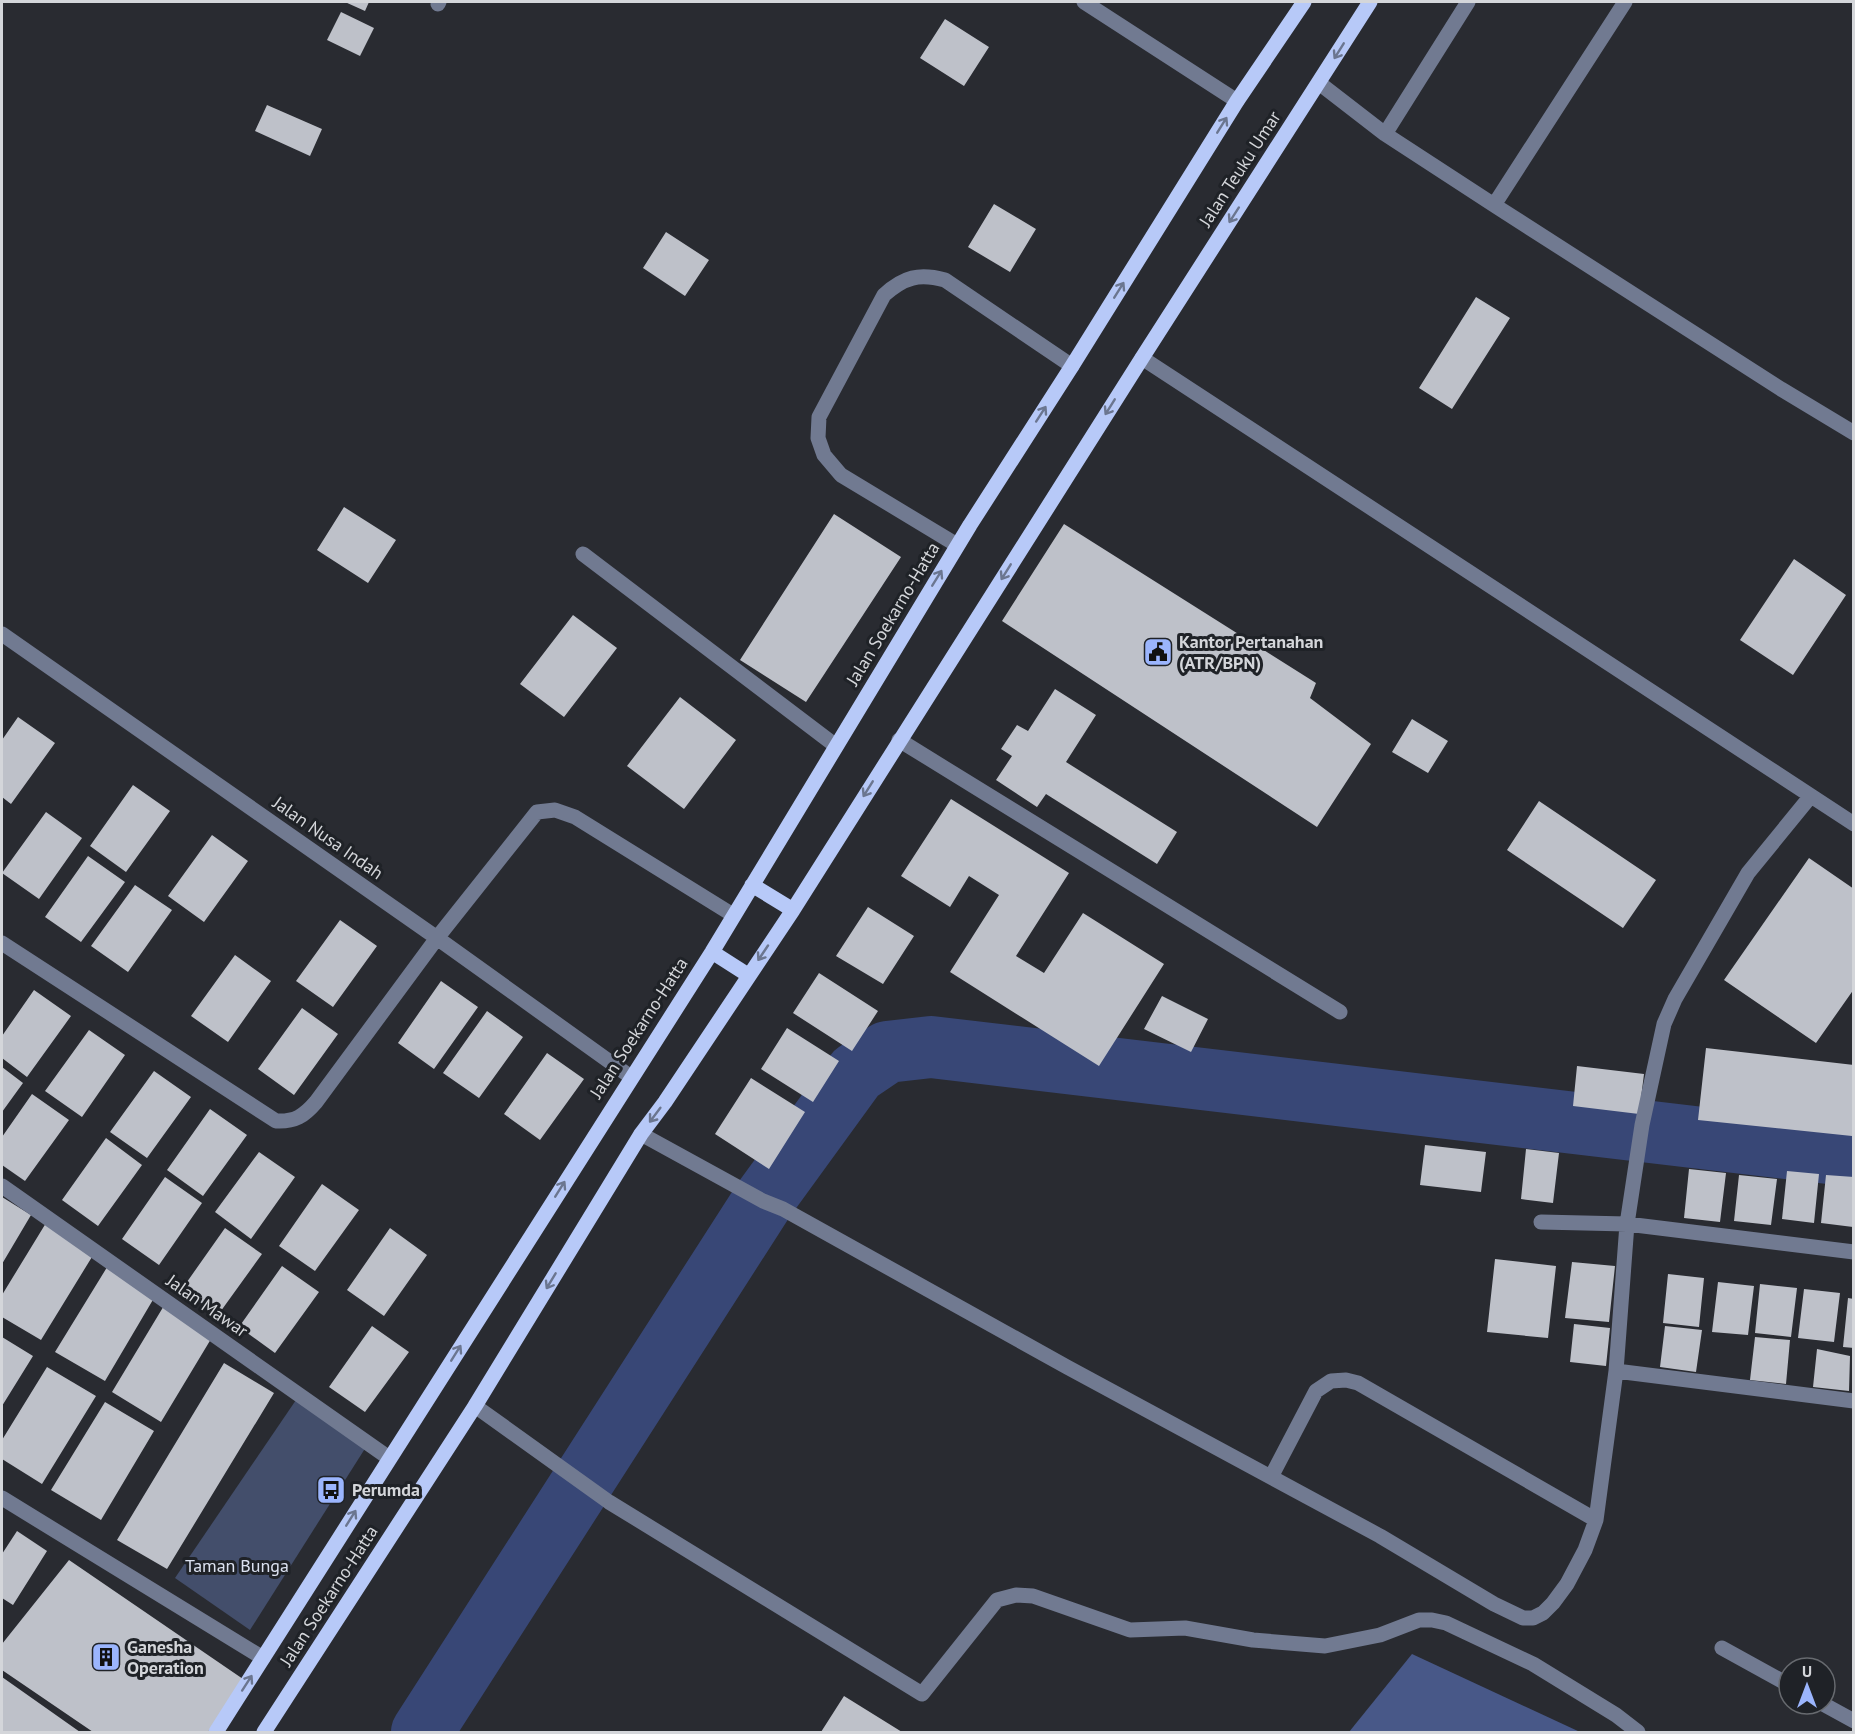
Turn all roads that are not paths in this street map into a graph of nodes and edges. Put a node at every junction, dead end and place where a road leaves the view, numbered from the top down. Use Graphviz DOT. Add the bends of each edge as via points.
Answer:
graph roads {
  1 [pos="1084,2"];
  2 [pos="1304,2"];
  3 [pos="1370,2"];
  4 [pos="1467,2"];
  5 [pos="1624,2"];
  6 [pos="1319,83"];
  7 [pos="1237,100"];
  8 [pos="1385,134"];
  9 [pos="1494,205"];
  10 [pos="1088,340"];
  11 [pos="1142,358"];
  12 [pos="1072,366"];
  13 [pos="1854,433"];
  14 [pos="957,545"];
  15 [pos="583,554"];
  16 [pos="2,634"];
  17 [pos="899,740"];
  18 [pos="836,746"];
  19 [pos="1810,797"];
  20 [pos="1854,824"];
  21 [pos="752,885"];
  22 [pos="794,910"];
  23 [pos="733,915"];
  24 [pos="437,938"];
  25 [pos="2,944"];
  26 [pos="712,952"];
  27 [pos="748,975"];
  28 [pos="1340,1012"];
  29 [pos="631,1077"];
  30 [pos="641,1134"];
  31 [pos="2,1186"];
  32 [pos="1541,1221"];
  33 [pos="1627,1224"];
  34 [pos="1854,1252"];
  35 [pos="1616,1371"];
  36 [pos="1854,1401"];
  37 [pos="475,1406"];
  38 [pos="389,1458"];
  39 [pos="1271,1477"];
  40 [pos="2,1498"];
  41 [pos="1596,1520"];
  42 [pos="1722,1648"];
  43 [pos="263,1658"];
  44 [pos="1777,1678"];
  45 [pos="1837,1712"];
  46 [pos="1854,1721"];
  47 [pos="216,1732"];
  48 [pos="266,1732"];
  49 [pos="1638,1732"];
  1 -- 7 [label="street"];
  2 -- 7 [label="main road, Jalan Teuku Umar"];
  3 -- 6 [label="main road, Jalan Teuku Umar, one-way"];
  4 -- 8 [label="street"];
  5 -- 9 [label="street"];
  6 -- 8 [label="street"];
  6 -- 11 [label="main road, Jalan Teuku Umar, one-way"];
  10 -- 7 [label="main road, Jalan Teuku Umar, one-way"];
  8 -- 9 [label="street"];
  9 -- 13 [label="street"];
  10 -- 12 [label="main road, Jalan Soekarno-Hatta"];
  11 -- 17 [label="main road, Jalan Soekarno-Hatta, one-way"];
  11 -- 19 [label="street"];
  14 -- 12 [label="main road, Jalan Soekarno-Hatta, one-way"];
  12 -- 14 [label="street" via="945,280 929,276 910,278 884,295 819,417 818,438 824,455 841,475"];
  18 -- 14 [label="main road, Jalan Soekarno-Hatta, one-way"];
  15 -- 18 [label="street"];
  16 -- 24 [label="street, Jalan Nusa Indah"];
  17 -- 22 [label="main road, Jalan Soekarno-Hatta, one-way"];
  17 -- 28 [label="street"];
  18 -- 21 [label="main road, Jalan Soekarno-Hatta"];
  19 -- 20 [label="street"];
  19 -- 33 [label="street" via="1748,873 1664,1024 1642,1125"];
  21 -- 22 [label="main road"];
  21 -- 23 [label="main road, Jalan Soekarno-Hatta"];
  22 -- 27 [label="main road, Jalan Soekarno-Hatta, one-way"];
  23 -- 24 [label="street" via="575,817 544,810 532,815"];
  23 -- 26 [label="main road, Jalan Soekarno-Hatta"];
  24 -- 25 [label="street" via="316,1102 307,1113 288,1122 276,1121"];
  24 -- 29 [label="street, Jalan Nusa Indah"];
  26 -- 27 [label="main road"];
  26 -- 29 [label="main road, Jalan Soekarno-Hatta"];
  27 -- 30 [label="main road, Jalan Soekarno-Hatta, one-way"];
  38 -- 29 [label="main road, Jalan Soekarno-Hatta, one-way"];
  30 -- 37 [label="main road, Jalan Soekarno-Hatta, one-way"];
  30 -- 39 [label="street"];
  31 -- 38 [label="street, Jalan Mawar"];
  32 -- 33 [label="street"];
  33 -- 34 [label="street"];
  33 -- 35 [label="street"];
  35 -- 36 [label="street"];
  35 -- 41 [label="street"];
  37 -- 48 [label="main road, Jalan Soekarno-Hatta"];
  37 -- 49 [label="street" via="609,1502 922,1694 997,1600 1016,1595 1033,1596 1130,1630 1185,1628 1253,1640 1325,1646 1380,1635 1419,1620 1446,1623 1533,1664"];
  43 -- 38 [label="main road, Jalan Soekarno-Hatta, one-way"];
  39 -- 41 [label="street" via="1316,1391 1330,1381 1346,1380"];
  39 -- 41 [label="street" via="1523,1618 1533,1618 1553,1603 1585,1551"];
  40 -- 43 [label="street"];
  42 -- 44 [label="street"];
  47 -- 43 [label="main road, Jalan Soekarno-Hatta, one-way"];
  45 -- 46 [label="street"];
}
